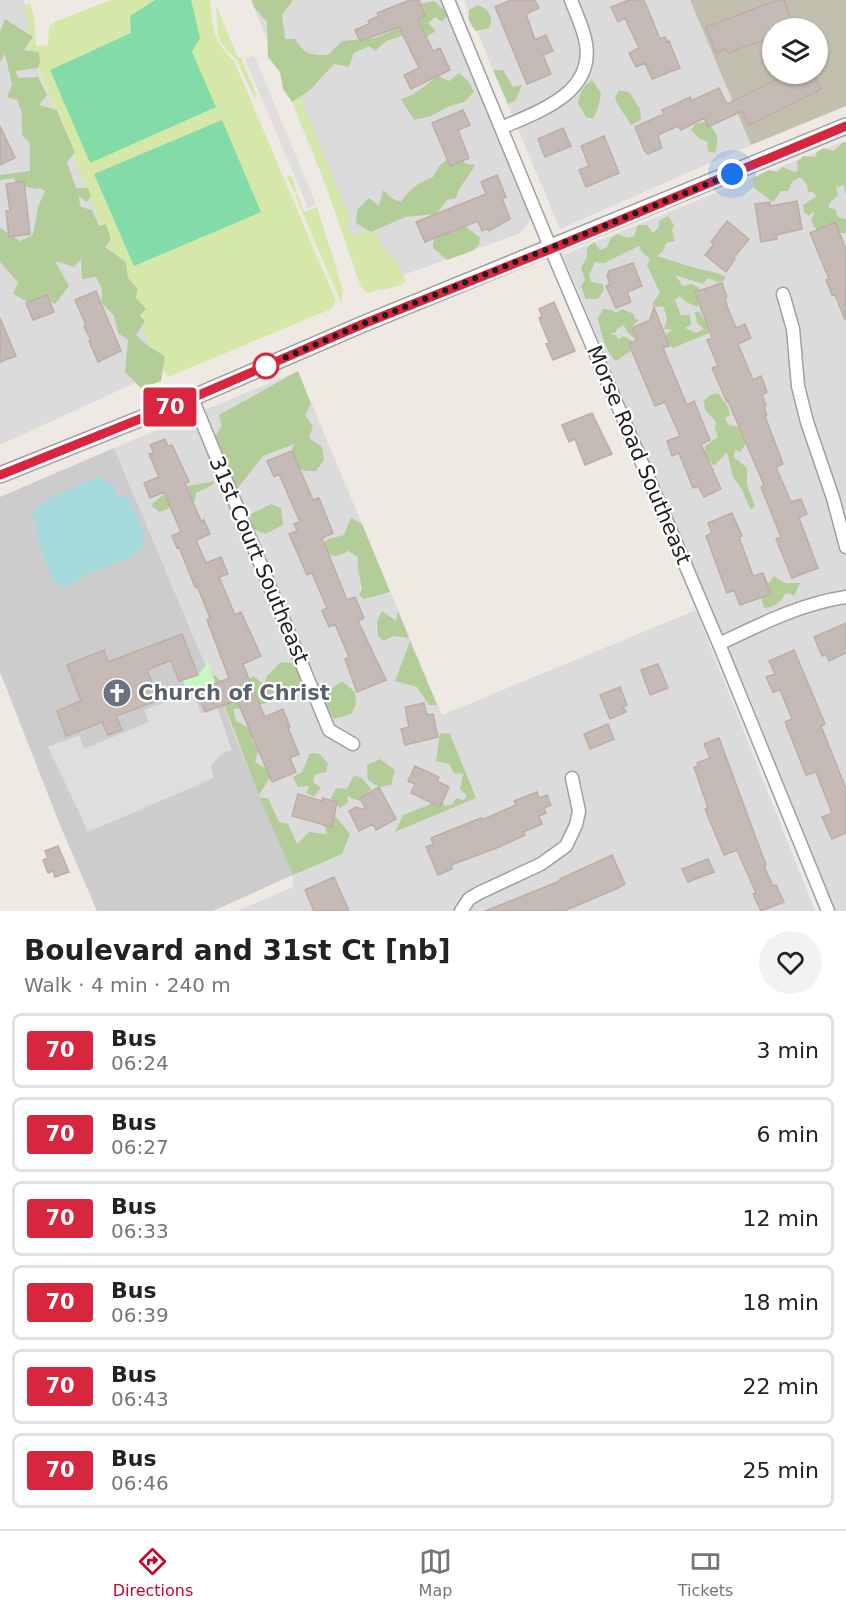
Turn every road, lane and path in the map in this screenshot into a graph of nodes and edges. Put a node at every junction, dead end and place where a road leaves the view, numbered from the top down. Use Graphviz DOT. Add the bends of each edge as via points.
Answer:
graph roads {
  1 [pos="448,0"];
  2 [pos="571,0"];
  3 [pos="846,126"];
  4 [pos="501,128"];
  5 [pos="551,249"];
  6 [pos="783,294"];
  7 [pos="192,398"];
  8 [pos="0,475"];
  9 [pos="846,547"];
  10 [pos="846,597"];
  11 [pos="719,644"];
  12 [pos="353,744"];
  13 [pos="572,778"];
  14 [pos="461,911"];
  15 [pos="828,911"];
  1 -- 4 [label="street, Morse Road Southeast"];
  2 -- 4 [label="street" via="586,45 585,66 577,83 553,105"];
  3 -- 5 [label="street"];
  4 -- 5 [label="street, Morse Road Southeast"];
  5 -- 7 [label="street"];
  5 -- 11 [label="street, Morse Road Southeast"];
  6 -- 9 [label="street" via="793,329 798,386"];
  7 -- 8 [label="street"];
  7 -- 12 [label="street, 31st Court Southeast" via="329,730"];
  10 -- 11 [label="street" via="791,610"];
  11 -- 15 [label="street, Morse Road Southeast"];
  13 -- 14 [label="street" via="579,811 566,846 541,864 469,899"];
}
